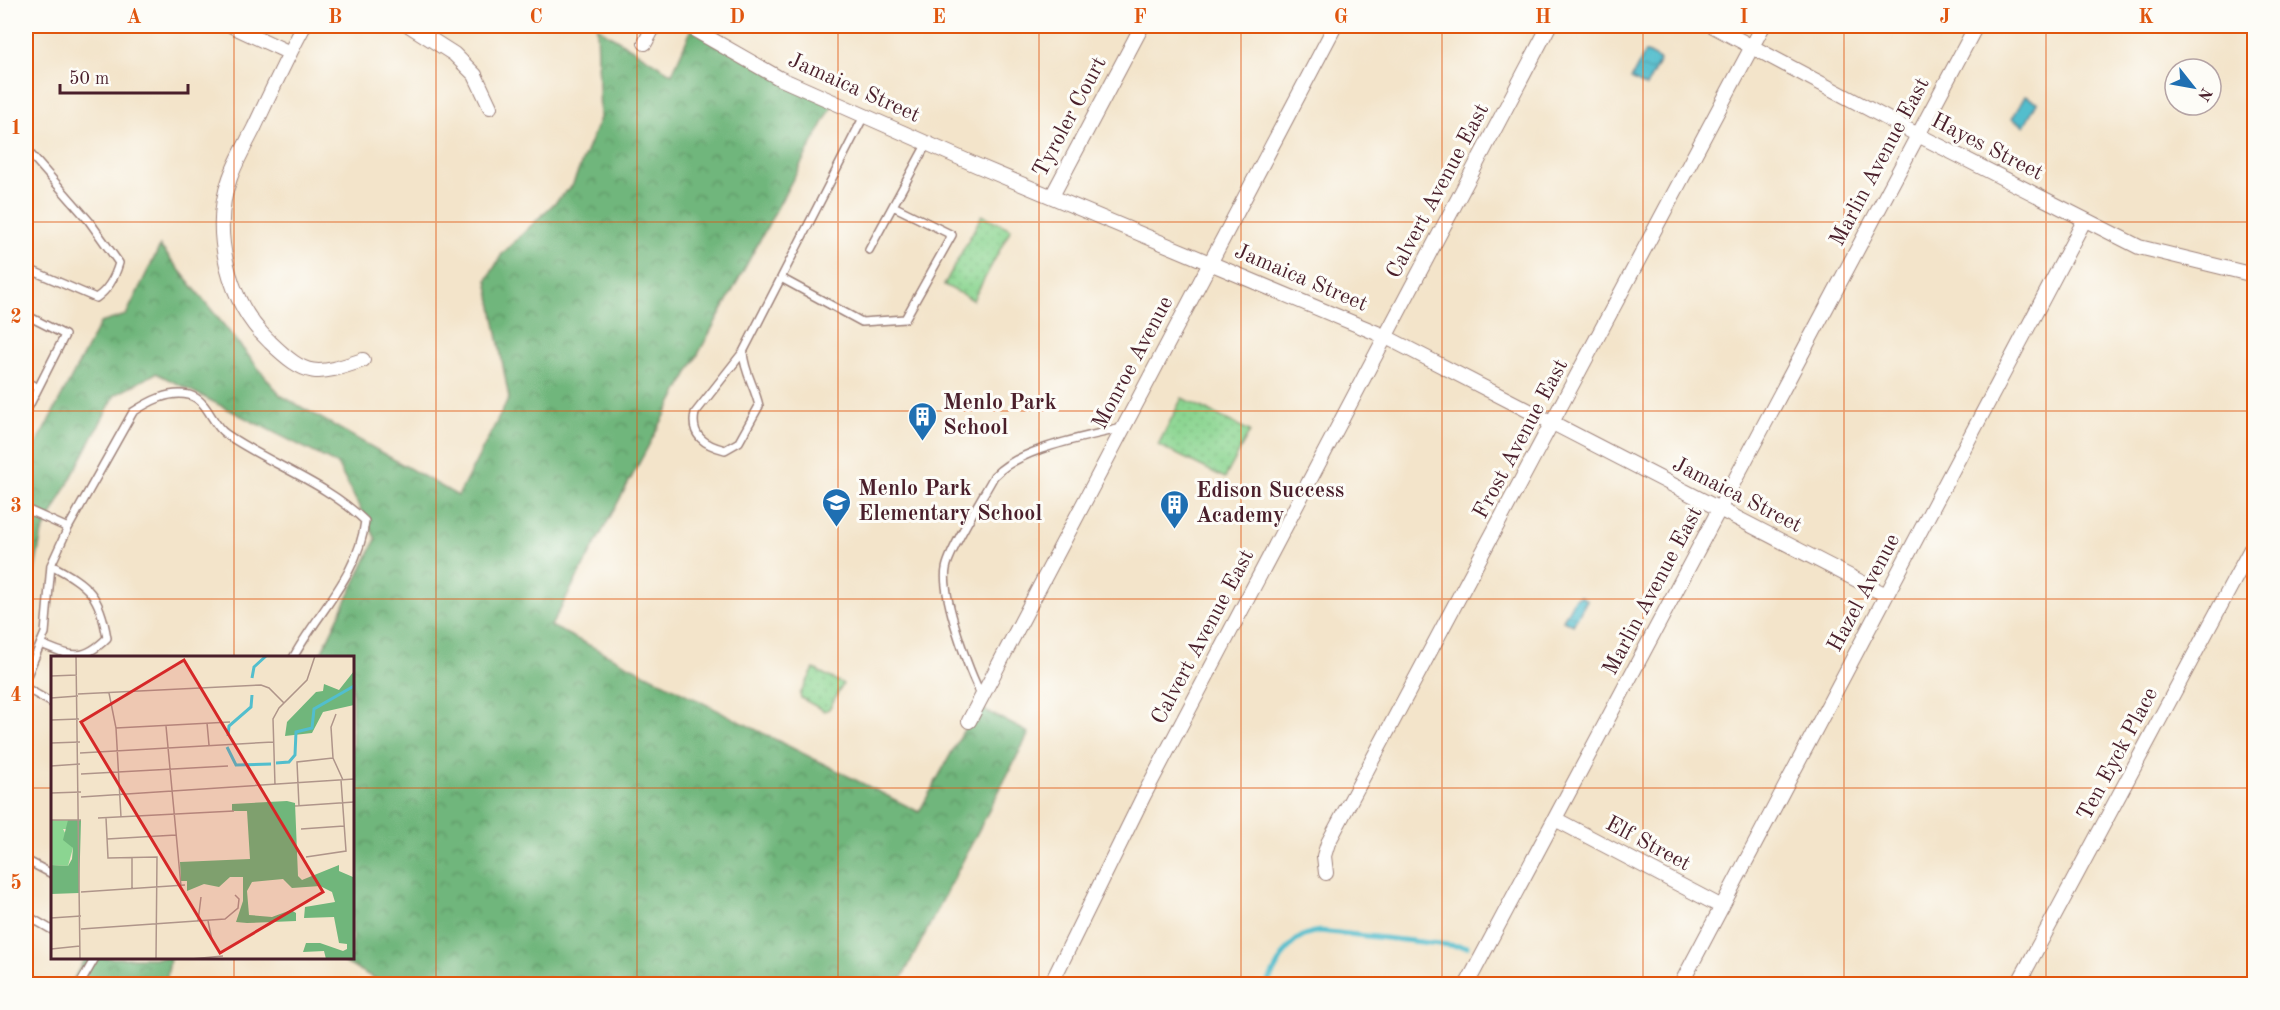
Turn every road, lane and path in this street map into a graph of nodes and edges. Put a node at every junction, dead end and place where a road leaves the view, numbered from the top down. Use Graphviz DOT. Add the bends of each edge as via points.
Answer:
graph roads {
  1 [pos="232,26"];
  2 [pos="304,26"];
  3 [pos="410,26"];
  4 [pos="654,26"];
  5 [pos="688,26"];
  6 [pos="1142,26"];
  7 [pos="1335,26"];
  8 [pos="1550,26"];
  9 [pos="1713,26"];
  10 [pos="1763,26"];
  11 [pos="1976,26"];
  12 [pos="645,42"];
  13 [pos="1751,46"];
  14 [pos="290,53"];
  15 [pos="490,107"];
  16 [pos="864,116"];
  17 [pos="1918,135"];
  18 [pos="927,144"];
  19 [pos="26,149"];
  20 [pos="1052,196"];
  21 [pos="893,206"];
  22 [pos="2084,221"];
  23 [pos="869,250"];
  24 [pos="1210,263"];
  25 [pos="26,268"];
  26 [pos="2254,275"];
  27 [pos="781,278"];
  28 [pos="26,315"];
  29 [pos="1384,336"];
  30 [pos="743,352"];
  31 [pos="363,360"];
  32 [pos="26,382"];
  33 [pos="38,388"];
  34 [pos="26,412"];
  35 [pos="1553,423"];
  36 [pos="1122,428"];
  37 [pos="26,509"];
  38 [pos="1719,510"];
  39 [pos="68,528"];
  40 [pos="2254,543"];
  41 [pos="51,565"];
  42 [pos="1886,595"];
  43 [pos="41,644"];
  44 [pos="293,656"];
  45 [pos="26,678"];
  46 [pos="26,688"];
  47 [pos="982,696"];
  48 [pos="51,702"];
  49 [pos="969,721"];
  50 [pos="1555,819"];
  51 [pos="26,860"];
  52 [pos="51,873"];
  53 [pos="1326,873"];
  54 [pos="1722,907"];
  55 [pos="26,915"];
  56 [pos="51,929"];
  57 [pos="94,959"];
  58 [pos="26,976"];
  59 [pos="43,984"];
  60 [pos="80,984"];
  61 [pos="1051,984"];
  62 [pos="1467,984"];
  63 [pos="1681,984"];
  64 [pos="2018,984"];
  1 -- 14 [label="street"];
  2 -- 14 [label="street"];
  3 -- 15 [label="street" via="454,54 476,75"];
  4 -- 12 [label="street"];
  5 -- 16 [label="street, Jamaica Street" via="779,78"];
  6 -- 20 [label="street, Tyroler Court"];
  7 -- 24 [label="street, Monroe Avenue"];
  8 -- 29 [label="street, Calvert Avenue East"];
  9 -- 13 [label="street, Hayes Street"];
  10 -- 13 [label="street, Frost Avenue East"];
  11 -- 17 [label="street, Marlin Avenue East"];
  13 -- 17 [label="street, Hayes Street"];
  13 -- 35 [label="street, Frost Avenue East"];
  14 -- 31 [label="street" via="229,179 224,210 226,261 239,301 251,320 288,359 309,371 327,372"];
  16 -- 18 [label="street, Jamaica Street"];
  16 -- 27 [label="lane"];
  17 -- 22 [label="street, Hayes Street"];
  17 -- 38 [label="street, Marlin Avenue East"];
  18 -- 20 [label="street, Jamaica Street"];
  18 -- 21 [label="lane"];
  19 -- 25 [label="lane" via="89,221 119,263 116,275 96,298"];
  20 -- 24 [label="street, Jamaica Street"];
  21 -- 23 [label="lane"];
  21 -- 27 [label="lane" via="952,235 905,319 862,322"];
  22 -- 26 [label="street, Hayes Street" via="2139,247"];
  22 -- 42 [label="street, Hazel Avenue"];
  24 -- 29 [label="street, Jamaica Street"];
  24 -- 36 [label="street, Monroe Avenue"];
  27 -- 30 [label="lane"];
  28 -- 33 [label="lane" via="65,335"];
  29 -- 35 [label="street, Jamaica Street"];
  29 -- 61 [label="street, Calvert Avenue East" via="1144,795"];
  30 -- 30 [label="lane" via="695,413 697,436 708,445 725,450 739,442 759,406 745,370"];
  32 -- 33 [label="lane"];
  33 -- 34 [label="lane"];
  35 -- 38 [label="street, Jamaica Street"];
  35 -- 53 [label="street, Frost Avenue East" via="1328,843 1324,856"];
  36 -- 47 [label="street, Monroe Avenue"];
  36 -- 47 [label="lane" via="1034,452 1003,467 994,476 951,557 944,585"];
  37 -- 39 [label="lane"];
  38 -- 42 [label="street, Jamaica Street"];
  38 -- 50 [label="street, Marlin Avenue East"];
  39 -- 41 [label="lane"];
  39 -- 44 [label="lane" via="133,412 150,401 174,394 190,395 201,402 223,432 345,502 364,521 354,558 336,595"];
  40 -- 64 [label="street, Ten Eyck Place"];
  41 -- 43 [label="lane"];
  41 -- 43 [label="lane" via="88,587 102,611 107,638 93,652 70,656"];
  42 -- 54 [label="street, Hazel Avenue"];
  43 -- 45 [label="lane"];
  46 -- 48 [label="lane"];
  47 -- 49 [label="street, Monroe Avenue"];
  50 -- 54 [label="street, Elf Street"];
  50 -- 62 [label="street, Marlin Avenue East"];
  51 -- 52 [label="lane"];
  54 -- 63 [label="street, Hazel Avenue"];
  55 -- 56 [label="lane"];
  57 -- 60 [label="lane"];
  58 -- 59 [label="lane"];
}
